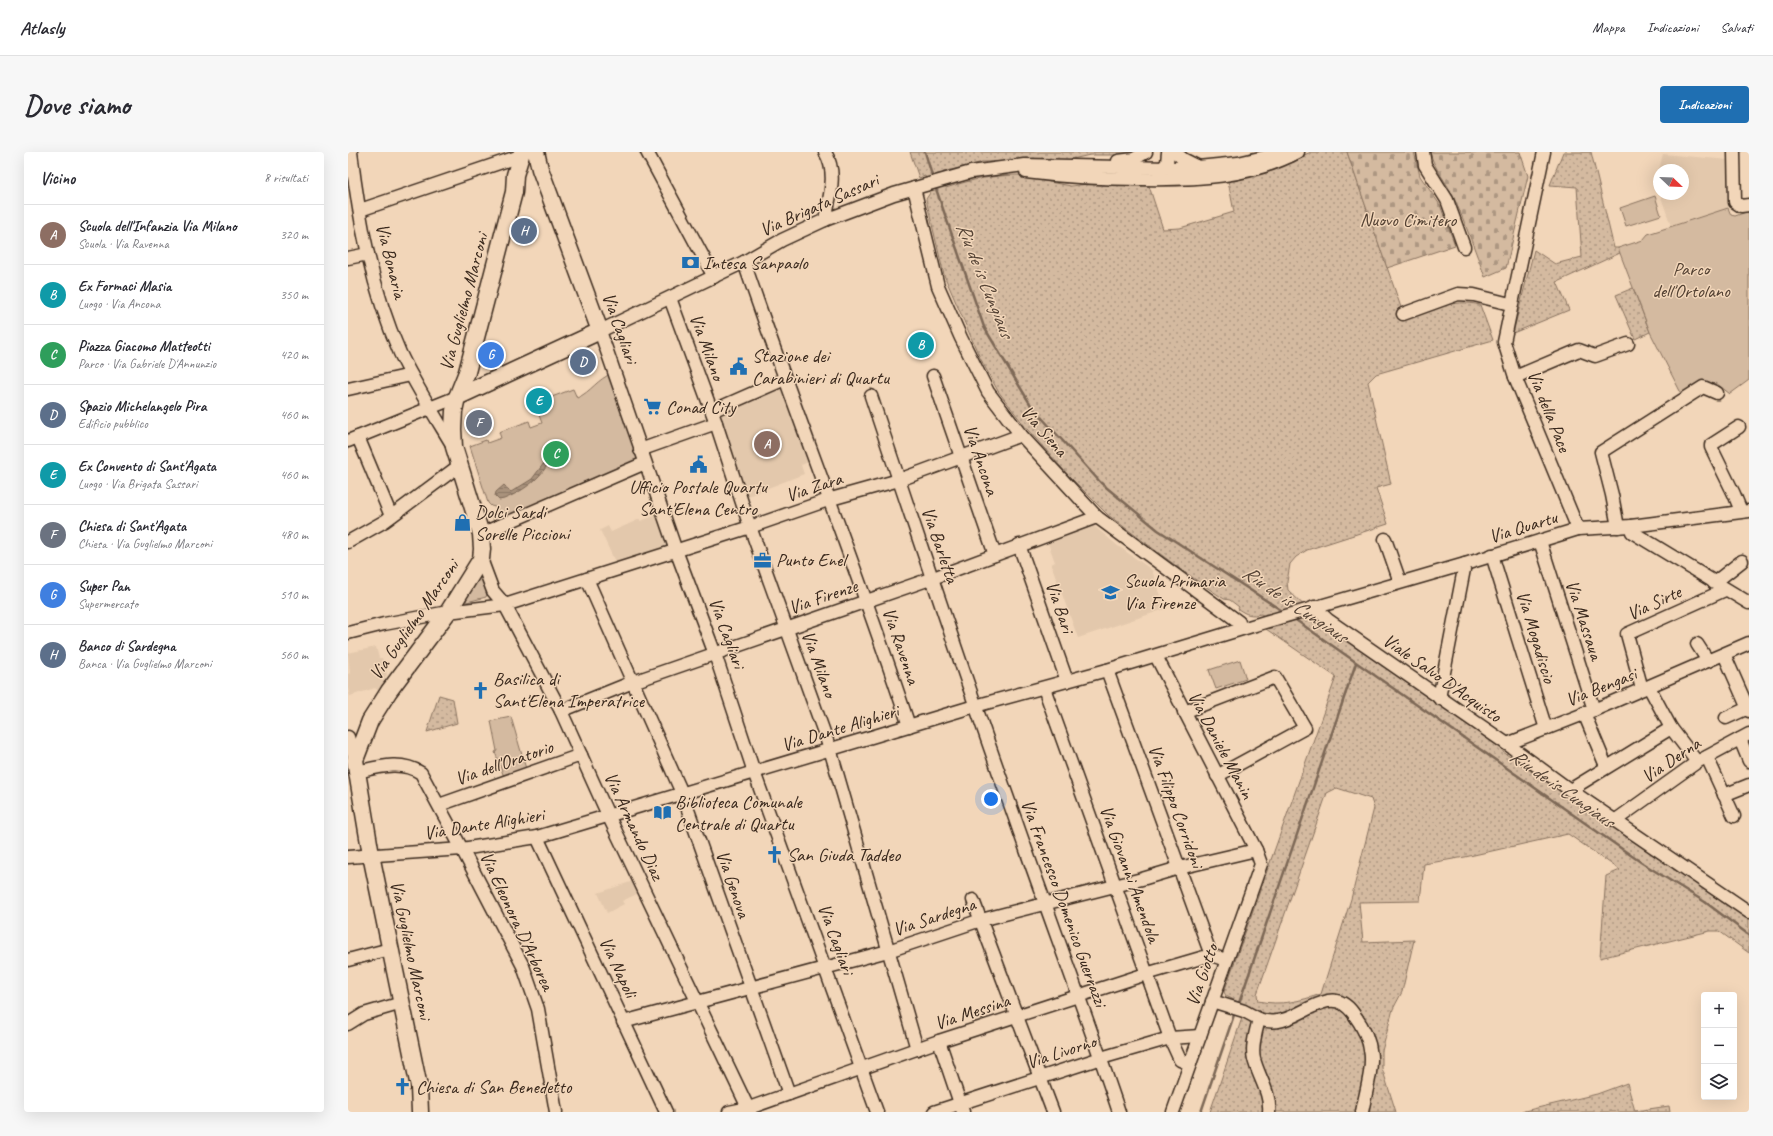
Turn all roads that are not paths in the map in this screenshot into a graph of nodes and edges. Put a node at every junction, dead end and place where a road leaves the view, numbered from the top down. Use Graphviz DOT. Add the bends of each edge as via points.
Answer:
graph roads {
  1 [pos="351,152"];
  2 [pos="648,152"];
  3 [pos="826,152"];
  4 [pos="1146,152"];
  5 [pos="1161,152"];
  6 [pos="1168,152"];
  7 [pos="1175,152"];
  8 [pos="1286,152"];
  9 [pos="1298,152"];
  10 [pos="1423,152"];
  11 [pos="1536,152"];
  12 [pos="1544,152"];
  13 [pos="1734,152"];
  14 [pos="526,153"];
  15 [pos="1263,162"];
  16 [pos="350,165"];
  17 [pos="1100,166"];
  18 [pos="1198,167"];
  19 [pos="1000,168"];
  20 [pos="1163,168"];
  21 [pos="540,169"];
  22 [pos="1539,173"];
  23 [pos="515,175"];
  24 [pos="1227,176"];
  25 [pos="1099,179"];
  26 [pos="914,188"];
  27 [pos="1749,205"];
  28 [pos="356,208"];
  29 [pos="825,220"];
  30 [pos="1464,247"];
  31 [pos="368,254"];
  32 [pos="348,258"];
  33 [pos="744,262"];
  34 [pos="714,277"];
  35 [pos="670,298"];
  36 [pos="1510,304"];
  37 [pos="1403,314"];
  38 [pos="600,331"];
  39 [pos="1628,344"];
  40 [pos="468,366"];
  41 [pos="411,375"];
  42 [pos="934,376"];
  43 [pos="1515,377"];
  44 [pos="785,379"];
  45 [pos="488,383"];
  46 [pos="348,389"];
  47 [pos="1717,393"];
  48 [pos="871,396"];
  49 [pos="457,397"];
  50 [pos="430,407"];
  51 [pos="714,417"];
  52 [pos="1739,427"];
  53 [pos="1021,435"];
  54 [pos="353,439"];
  55 [pos="454,447"];
  56 [pos="640,450"];
  57 [pos="961,458"];
  58 [pos="645,463"];
  59 [pos="460,465"];
  60 [pos="899,480"];
  61 [pos="830,499"];
  62 [pos="1745,511"];
  63 [pos="391,516"];
  64 [pos="1097,517"];
  65 [pos="1631,526"];
  66 [pos="750,527"];
  67 [pos="1618,527"];
  68 [pos="1578,529"];
  69 [pos="481,534"];
  70 [pos="1385,539"];
  71 [pos="1540,541"];
  72 [pos="348,542"];
  73 [pos="1019,545"];
  74 [pos="676,551"];
  75 [pos="995,555"];
  76 [pos="1492,555"];
  77 [pos="481,559"];
  78 [pos="1742,562"];
  79 [pos="1465,564"];
  80 [pos="933,578"];
  81 [pos="587,579"];
  82 [pos="1400,582"];
  83 [pos="1714,583"];
  84 [pos="492,589"];
  85 [pos="1725,590"];
  86 [pos="866,601"];
  87 [pos="1749,604"];
  88 [pos="505,606"];
  89 [pos="480,608"];
  90 [pos="1310,609"];
  91 [pos="448,612"];
  92 [pos="787,628"];
  93 [pos="1240,630"];
  94 [pos="348,633"];
  95 [pos="1749,643"];
  96 [pos="1697,644"];
  97 [pos="714,654"];
  98 [pos="1724,654"];
  99 [pos="1156,656"];
  100 [pos="1708,661"];
  101 [pos="1108,670"];
  102 [pos="1067,681"];
  103 [pos="633,682"];
  104 [pos="1044,688"];
  105 [pos="1646,688"];
  106 [pos="1439,698"];
  107 [pos="975,706"];
  108 [pos="1748,709"];
  109 [pos="561,711"];
  110 [pos="1184,712"];
  111 [pos="1589,712"];
  112 [pos="1726,718"];
  113 [pos="909,726"];
  114 [pos="1671,728"];
  115 [pos="1546,729"];
  116 [pos="348,736"];
  117 [pos="1744,736"];
  118 [pos="1507,744"];
  119 [pos="830,749"];
  120 [pos="581,755"];
  121 [pos="1702,759"];
  122 [pos="1749,761"];
  123 [pos="356,766"];
  124 [pos="1606,766"];
  125 [pos="754,772"];
  126 [pos="1217,776"];
  127 [pos="1749,785"];
  128 [pos="1570,790"];
  129 [pos="682,793"];
  130 [pos="1724,795"];
  131 [pos="439,805"];
  132 [pos="608,815"];
  133 [pos="1734,816"];
  134 [pos="1616,820"];
  135 [pos="537,837"];
  136 [pos="462,849"];
  137 [pos="1256,850"];
  138 [pos="348,856"];
  139 [pos="371,856"];
  140 [pos="1179,868"];
  141 [pos="1115,886"];
  142 [pos="973,900"];
  143 [pos="1045,904"];
  144 [pos="1749,912"];
  145 [pos="981,920"];
  146 [pos="390,949"];
  147 [pos="888,951"];
  148 [pos="1211,954"];
  149 [pos="348,960"];
  150 [pos="1226,960"];
  151 [pos="825,968"];
  152 [pos="1146,974"];
  153 [pos="751,988"];
  154 [pos="1079,995"];
  155 [pos="1212,1001"];
  156 [pos="699,1002"];
  157 [pos="402,1003"];
  158 [pos="1017,1017"];
  159 [pos="1259,1019"];
  160 [pos="623,1022"];
  161 [pos="348,1024"];
  162 [pos="1200,1036"];
  163 [pos="1170,1038"];
  164 [pos="939,1041"];
  165 [pos="917,1049"];
  166 [pos="1101,1058"];
  167 [pos="1190,1064"];
  168 [pos="861,1068"];
  169 [pos="1041,1078"];
  170 [pos="789,1094"];
  171 [pos="961,1108"];
  172 [pos="750,1110"];
  173 [pos="420,1112"];
  174 [pos="556,1112"];
  175 [pos="666,1112"];
  176 [pos="729,1112"];
  177 [pos="877,1112"];
  178 [pos="934,1112"];
  179 [pos="1053,1112"];
  180 [pos="1119,1112"];
  181 [pos="1173,1112"];
  182 [pos="1269,1112"];
  183 [pos="1362,1112"];
  1 -- 16 [label="street, Via Bonaria"];
  2 -- 34 [label="street"];
  3 -- 29 [label="street" via="833,176"];
  4 -- 17 [label="street" via="1134,159 1106,161"];
  5 -- 20 [label="street"];
  6 -- 20 [label="street" via="1167,163"];
  7 -- 18 [label="street" via="1188,163"];
  8 -- 15 [label="street"];
  9 -- 15 [label="street"];
  10 -- 30 [label="street" via="1425,165 1447,200"];
  11 -- 22 [label="street, Via della Pace"];
  12 -- 22 [label="street, Via della Pace"];
  13 -- 27 [label="street" via="1734,199 1736,204"];
  14 -- 21 [label="main road, Via Cagliari"];
  14 -- 23 [label="main road, Via Guglielmo Marconi"];
  14 -- 28 [label="street"];
  15 -- 18 [label="street, Via Brigata Sassari"];
  15 -- 24 [label="street, Via Brigata Sassari"];
  16 -- 28 [label="street, Via Bonaria"];
  17 -- 19 [label="street, Via Brigata Sassari" via="1024,165"];
  17 -- 20 [label="street, Via Brigata Sassari"];
  18 -- 20 [label="street, Via Brigata Sassari"];
  19 -- 25 [label="street, Via Brigata Sassari"];
  19 -- 26 [label="street, Via Brigata Sassari" via="971,172"];
  20 -- 24 [label="street" via="1165,174 1220,171"];
  20 -- 25 [label="street" via="1158,174 1107,173"];
  21 -- 23 [label="main road" via="529,168"];
  21 -- 38 [label="main road, Via Cagliari"];
  22 -- 36 [label="street, Via della Pace" via="1538,187"];
  23 -- 40 [label="main road, Via Guglielmo Marconi" via="514,192"];
  24 -- 25 [label="street, Via Brigata Sassari" via="1191,179"];
  26 -- 29 [label="street, Via Brigata Sassari"];
  26 -- 53 [label="street, Via Siena" via="938,286 988,392"];
  28 -- 31 [label="street, Via Bonaria"];
  29 -- 33 [label="street, Via Brigata Sassari" via="782,240"];
  31 -- 32 [label="street"];
  31 -- 41 [label="street, Via Bonaria" via="382,304"];
  33 -- 34 [label="street, Via Brigata Sassari"];
  33 -- 44 [label="street, Via Ravenna"];
  34 -- 35 [label="street, Via Brigata Sassari"];
  35 -- 38 [label="street, Via Brigata Sassari"];
  35 -- 51 [label="street, Via Milano"];
  36 -- 37 [label="street" via="1474,295 1458,294"];
  36 -- 43 [label="street, Via della Pace" via="1504,342"];
  38 -- 45 [label="main road, Via Brigata Sassari"];
  38 -- 56 [label="street, Via Cagliari"];
  39 -- 43 [label="street" via="1595,356 1579,350"];
  40 -- 45 [label="main road" via="479,378"];
  40 -- 49 [label="main road, Via Guglielmo Marconi"];
  41 -- 46 [label="street"];
  41 -- 50 [label="street, Via Bonaria"];
  42 -- 57 [label="street, Via Ancona"];
  43 -- 68 [label="street, Via della Pace"];
  44 -- 51 [label="street"];
  44 -- 61 [label="street, Via Ravenna"];
  45 -- 49 [label="main road, Via Brigata Sassari"];
  47 -- 67 [label="street" via="1703,387 1601,452"];
  48 -- 60 [label="street, Via Barletta"];
  49 -- 50 [label="street"];
  49 -- 55 [label="main road, Via Guglielmo Marconi" via="453,429"];
  50 -- 54 [label="street"];
  50 -- 55 [label="street, Via Bonaria"];
  51 -- 56 [label="street"];
  51 -- 66 [label="street, Via Milano"];
  52 -- 62 [label="street" via="1710,447"];
  53 -- 57 [label="street, Via Zara"];
  53 -- 64 [label="street, Via Siena"];
  54 -- 63 [label="street"];
  55 -- 59 [label="main road, Via Guglielmo Marconi"];
  56 -- 58 [label="street, Via Cagliari"];
  57 -- 60 [label="street, Via Zara"];
  57 -- 75 [label="street, Via Ancona"];
  58 -- 69 [label="street"];
  58 -- 74 [label="street, Via Cagliari"];
  59 -- 63 [label="street"];
  59 -- 69 [label="main road, Via Guglielmo Marconi"];
  60 -- 61 [label="street, Via Zara"];
  60 -- 80 [label="street, Via Barletta"];
  61 -- 66 [label="street, Via Zara"];
  61 -- 86 [label="street, Via Ravenna"];
  62 -- 65 [label="street, Via Quartu"];
  63 -- 72 [label="street"];
  64 -- 73 [label="street, Via Firenze"];
  64 -- 93 [label="street, Via Siena" via="1239,622"];
  65 -- 67 [label="street, Via Quartu"];
  65 -- 83 [label="street" via="1632,532"];
  66 -- 74 [label="street, Via Zara"];
  66 -- 92 [label="street, Via Milano"];
  67 -- 68 [label="street, Via Quartu"];
  68 -- 71 [label="street, Via Quartu"];
  69 -- 77 [label="main road, Via Guglielmo Marconi"];
  70 -- 82 [label="street"];
  71 -- 76 [label="street, Via Quartu"];
  71 -- 111 [label="street, Via Massaua"];
  73 -- 75 [label="street, Via Firenze"];
  73 -- 102 [label="street, Via Bari"];
  74 -- 81 [label="street, Via Zara"];
  74 -- 97 [label="street, Via Cagliari"];
  75 -- 80 [label="street, Via Firenze"];
  76 -- 79 [label="street, Via Quartu"];
  76 -- 115 [label="street, Via Mogadiscio"];
  77 -- 84 [label="street, Via Armando Diaz"];
  77 -- 91 [label="main road, Via Guglielmo Marconi"];
  78 -- 83 [label="street"];
  79 -- 82 [label="street, Via Quartu"];
  79 -- 106 [label="street"];
  80 -- 86 [label="street, Via Firenze"];
  80 -- 107 [label="street, Via Barletta"];
  81 -- 88 [label="street, Via Zara"];
  81 -- 103 [label="street, Via Genova"];
  82 -- 90 [label="street, Via Quartu"];
  83 -- 85 [label="street"];
  84 -- 88 [label="street, Via Armando Diaz"];
  84 -- 89 [label="street" via="489,600"];
  85 -- 87 [label="street"];
  85 -- 105 [label="street, Via Sirte" via="1627,634"];
  86 -- 92 [label="street, Via Firenze"];
  86 -- 113 [label="street, Via Ravenna"];
  88 -- 89 [label="street, Via Zara"];
  88 -- 109 [label="street, Via Armando Diaz"];
  89 -- 91 [label="street, Via Zara"];
  90 -- 93 [label="street, Via Dante Alighieri"];
  90 -- 106 [label="street, Viale Salvo D'Acquisto"];
  91 -- 94 [label="street, Via Zara"];
  91 -- 123 [label="main road, Via Guglielmo Marconi" via="389,691 370,721"];
  92 -- 97 [label="street, Via Firenze"];
  92 -- 119 [label="street, Via Milano"];
  93 -- 99 [label="street, Via Dante Alighieri"];
  95 -- 98 [label="street, Via Bengasi"];
  96 -- 100 [label="street"];
  97 -- 103 [label="street, Via Firenze"];
  97 -- 125 [label="street, Via Cagliari"];
  98 -- 100 [label="street, Via Bengasi"];
  98 -- 108 [label="street"];
  99 -- 101 [label="street, Via Dante Alighieri"];
  99 -- 110 [label="street, Via Daniele Manin"];
  100 -- 105 [label="street, Via Bengasi"];
  101 -- 102 [label="street, Via Dante Alighieri"];
  101 -- 140 [label="street, Via Filippo Corridoni"];
  102 -- 104 [label="street, Via Dante Alighieri"];
  103 -- 109 [label="street, Via Firenze"];
  103 -- 129 [label="street, Via Genova"];
  104 -- 107 [label="street, Via Dante Alighieri"];
  104 -- 141 [label="street, Via Giovanni Amendola"];
  105 -- 111 [label="street, Via Bengasi"];
  105 -- 114 [label="street"];
  106 -- 118 [label="street, Viale Salvo D'Acquisto"];
  107 -- 113 [label="street, Via Dante Alighieri"];
  107 -- 143 [label="street, Via Francesco Domenico Guerrazzi"];
  108 -- 112 [label="street"];
  109 -- 120 [label="street, Via Armando Diaz"];
  110 -- 126 [label="street, Via Daniele Manin"];
  110 -- 126 [label="street" via="1275,677 1305,728"];
  111 -- 115 [label="street, Via Bengasi"];
  111 -- 124 [label="street, Via Massaua"];
  113 -- 119 [label="street, Via Dante Alighieri"];
  114 -- 121 [label="street"];
  114 -- 124 [label="street"];
  115 -- 118 [label="street, Via Bengasi"];
  116 -- 123 [label="street"];
  117 -- 121 [label="street, Via Derna"];
  117 -- 122 [label="street"];
  118 -- 128 [label="street, Viale Salvo D'Acquisto"];
  119 -- 125 [label="street, Via Dante Alighieri"];
  119 -- 147 [label="street, Via Milano"];
  120 -- 131 [label="street, Via dell'Oratorio"];
  120 -- 132 [label="street, Via Armando Diaz"];
  121 -- 130 [label="street"];
  121 -- 134 [label="street, Via Derna"];
  123 -- 131 [label="street, Via Eleonora D'Arborea" via="412,768 421,773"];
  123 -- 139 [label="main road, Via Guglielmo Marconi"];
  124 -- 128 [label="street"];
  125 -- 129 [label="street, Via Dante Alighieri"];
  125 -- 151 [label="street, Via Cagliari"];
  126 -- 137 [label="street, Via Daniele Manin"];
  127 -- 130 [label="street"];
  128 -- 134 [label="street, Viale Salvo D'Acquisto"];
  129 -- 132 [label="street, Via Dante Alighieri"];
  129 -- 153 [label="street, Via Genova"];
  130 -- 133 [label="street"];
  131 -- 136 [label="street, Via Eleonora D'Arborea"];
  132 -- 135 [label="street, Via Dante Alighieri"];
  132 -- 156 [label="street, Via Armando Diaz"];
  134 -- 144 [label="street, Viale Salvo D'Acquisto"];
  135 -- 136 [label="street, Via Dante Alighieri"];
  135 -- 160 [label="street, Via Napoli"];
  136 -- 139 [label="street, Via Dante Alighieri"];
  136 -- 174 [label="street, Via Eleonora D'Arborea" via="523,966 538,1009"];
  137 -- 140 [label="street, Via Sardegna"];
  137 -- 150 [label="street, Via Giotto" via="1261,864"];
  138 -- 139 [label="street, Via Dante Alighieri"];
  139 -- 146 [label="main road, Via Guglielmo Marconi"];
  140 -- 141 [label="street, Via Sardegna"];
  140 -- 148 [label="street, Via Filippo Corridoni"];
  141 -- 143 [label="street, Via Sardegna"];
  141 -- 152 [label="street, Via Giovanni Amendola"];
  142 -- 145 [label="street"];
  143 -- 145 [label="street, Via Sardegna"];
  143 -- 154 [label="street, Via Francesco Domenico Guerrazzi"];
  145 -- 147 [label="street, Via Sardegna"];
  145 -- 158 [label="street"];
  146 -- 149 [label="street"];
  146 -- 157 [label="main road, Via Guglielmo Marconi"];
  147 -- 151 [label="street, Via Sardegna"];
  147 -- 165 [label="street, Via Milano"];
  148 -- 150 [label="street"];
  148 -- 152 [label="street, Via Messina"];
  150 -- 155 [label="street, Via Giotto"];
  151 -- 153 [label="street, Via Sardegna"];
  151 -- 168 [label="street, Via Cagliari"];
  152 -- 154 [label="street, Via Messina"];
  152 -- 163 [label="street, Via Giovanni Amendola"];
  153 -- 156 [label="street, Via Sardegna"];
  153 -- 170 [label="street, Via Genova"];
  154 -- 158 [label="street, Via Messina"];
  154 -- 166 [label="street, Via Francesco Domenico Guerrazzi"];
  155 -- 159 [label="street" via="1244,1011"];
  155 -- 162 [label="street, Via Giotto"];
  156 -- 160 [label="street, Via Sardegna"];
  156 -- 172 [label="street, Via Armando Diaz"];
  157 -- 161 [label="street" via="364,1014"];
  157 -- 173 [label="main road, Via Guglielmo Marconi" via="419,1087"];
  158 -- 164 [label="street, Via Messina"];
  158 -- 169 [label="street"];
  159 -- 182 [label="street" via="1254,1058 1268,1097"];
  159 -- 183 [label="street" via="1267,1022 1288,1019 1329,1001 1346,1004 1368,1038 1371,1050 1372,1063"];
  160 -- 175 [label="street, Via Napoli"];
  162 -- 163 [label="street, Via Livorno"];
  162 -- 167 [label="street, Via Giotto"];
  163 -- 166 [label="street, Via Livorno"];
  163 -- 167 [label="street, Via Giovanni Amendola" via="1180,1060"];
  164 -- 165 [label="street, Via Messina"];
  164 -- 171 [label="street"];
  165 -- 168 [label="street, Via Messina"];
  166 -- 169 [label="street, Via Livorno"];
  166 -- 180 [label="street, Via Francesco Domenico Guerrazzi"];
  167 -- 181 [label="street, Via Giotto"];
  168 -- 170 [label="street, Via Messina"];
  168 -- 177 [label="street, Via Cagliari"];
  169 -- 171 [label="street, Via Livorno"];
  169 -- 179 [label="street"];
  170 -- 172 [label="street, Via Messina"];
  171 -- 178 [label="street, Via Livorno"];
  172 -- 176 [label="street, Via Messina"];
}
